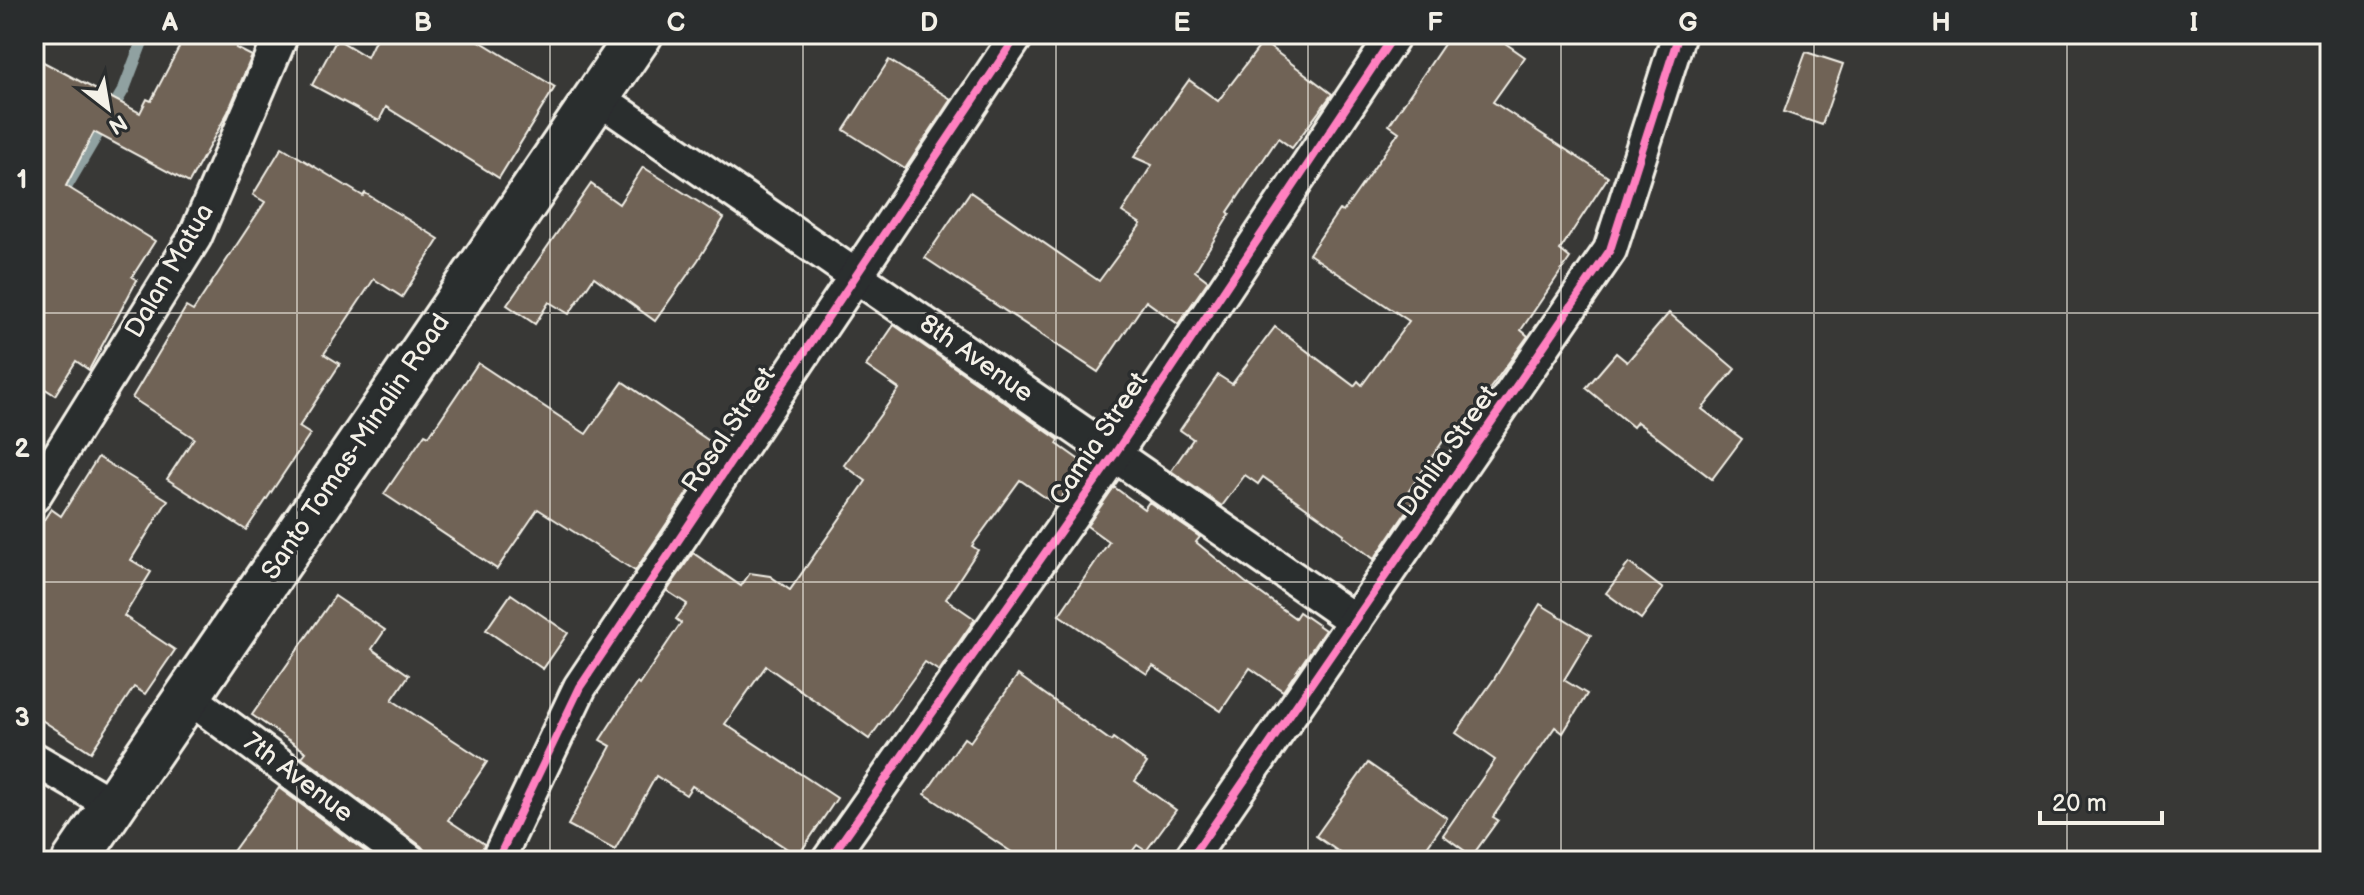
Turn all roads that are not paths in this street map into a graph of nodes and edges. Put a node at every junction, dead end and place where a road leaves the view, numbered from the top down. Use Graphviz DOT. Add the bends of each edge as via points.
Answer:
graph roads {
  1 [pos="282,34"];
  2 [pos="640,34"];
  3 [pos="1018,34"];
  4 [pos="1395,34"];
  5 [pos="1679,34"];
  6 [pos="597,97"];
  7 [pos="856,276"];
  8 [pos="1114,455"];
  9 [pos="34,496"];
  10 [pos="1355,621"];
  11 [pos="186,695"];
  12 [pos="34,759"];
  13 [pos="111,804"];
  14 [pos="75,861"];
  15 [pos="410,861"];
  16 [pos="497,861"];
  17 [pos="828,861"];
  18 [pos="1189,861"];
  1 -- 9 [label="street, Dalan Matua" via="195,237"];
  2 -- 6 [label="main road, Santo Tomas-Minalin Road"];
  3 -- 7 [label="street, Rosal Street"];
  4 -- 8 [label="street, Camia Street"];
  5 -- 10 [label="street, Dahlia Street" via="1610,250"];
  6 -- 7 [label="street, 8th Avenue"];
  6 -- 11 [label="main road, Santo Tomas-Minalin Road"];
  7 -- 8 [label="street, 8th Avenue"];
  7 -- 16 [label="street, Rosal Street" via="580,687"];
  8 -- 10 [label="street, 8th Avenue"];
  8 -- 17 [label="street, Camia Street"];
  10 -- 18 [label="street, Dahlia Street"];
  11 -- 13 [label="main road, Santo Tomas-Minalin Road"];
  11 -- 15 [label="street, 7th Avenue"];
  12 -- 13 [label="street"];
  13 -- 14 [label="main road, Santo Tomas-Minalin Road"];
}
